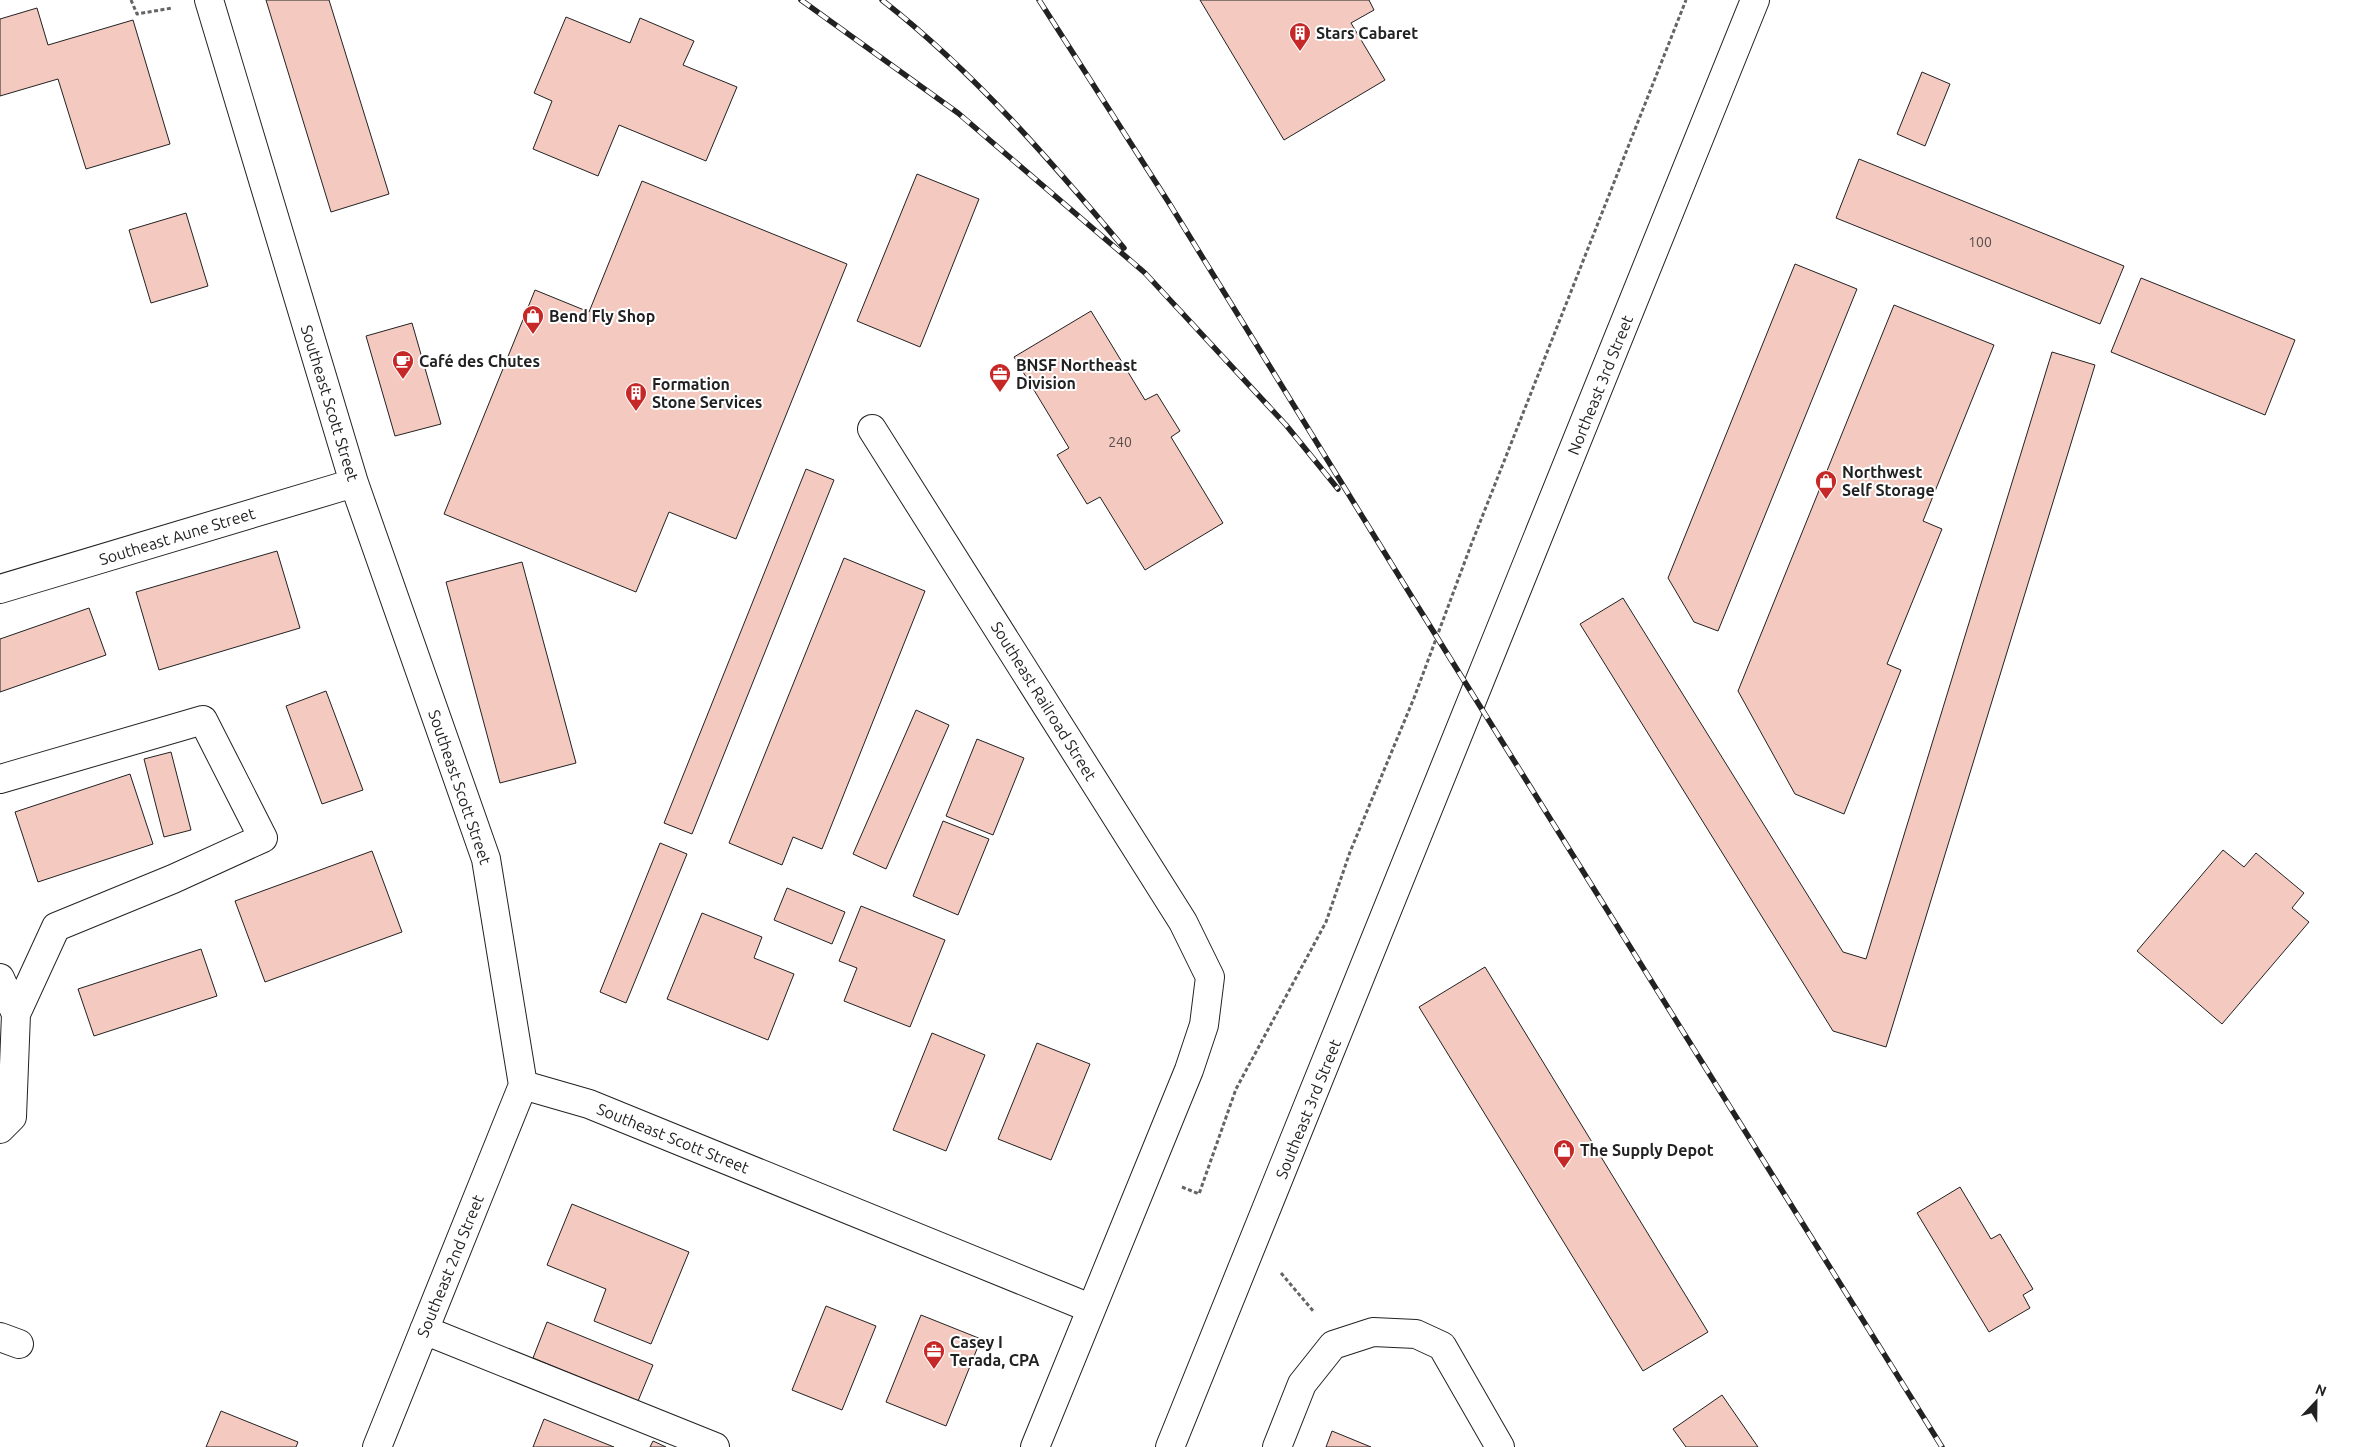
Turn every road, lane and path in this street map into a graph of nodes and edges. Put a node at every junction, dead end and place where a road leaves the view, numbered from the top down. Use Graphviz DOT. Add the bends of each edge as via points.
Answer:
graph roads {
  1 [pos="131,0"];
  2 [pos="210,0"];
  3 [pos="1686,0"];
  4 [pos="1755,0"];
  5 [pos="872,429"];
  6 [pos="354,483"];
  7 [pos="0,589"];
  8 [pos="1445,770"];
  9 [pos="0,779"];
  10 [pos="0,978"];
  11 [pos="16,1014"];
  12 [pos="523,1085"];
  13 [pos="0,1128"];
  14 [pos="1147,1173"];
  15 [pos="1254,1242"];
  16 [pos="1090,1308"];
  17 [pos="424,1330"];
  18 [pos="1333,1345"];
  19 [pos="377,1447"];
  20 [pos="715,1447"];
  21 [pos="1035,1447"];
  22 [pos="1170,1447"];
  23 [pos="1277,1447"];
  24 [pos="1500,1447"];
  1 -- 2 [label="path" via="137,14"];
  2 -- 6 [label="street, Southeast Scott Street"];
  3 -- 14 [label="path" via="1414,698 1350,852 1326,922 1236,1089 1199,1194"];
  4 -- 8 [label="street, Northeast 3rd Street"];
  5 -- 14 [label="street, Southeast Railroad Street" via="1183,922 1210,977 1204,1025"];
  6 -- 7 [label="street, Southeast Aune Street"];
  6 -- 12 [label="street, Southeast Scott Street" via="486,859"];
  8 -- 15 [label="street, Southeast 3rd Street"];
  9 -- 11 [label="street" via="203,720 263,838 56,927"];
  10 -- 11 [label="street"];
  11 -- 13 [label="street" via="12,1117"];
  12 -- 16 [label="street, Southeast Scott Street" via="589,1104"];
  12 -- 17 [label="street, Southeast 2nd Street"];
  14 -- 16 [label="street"];
  15 -- 18 [label="path" via="1310,1305"];
  15 -- 22 [label="street, Southeast 3rd Street"];
  16 -- 21 [label="street"];
  17 -- 19 [label="street, Southeast 2nd Street"];
  17 -- 20 [label="street"];
  18 -- 23 [label="street" via="1302,1384"];
  18 -- 24 [label="street" via="1373,1332 1416,1334 1442,1346"];
}
